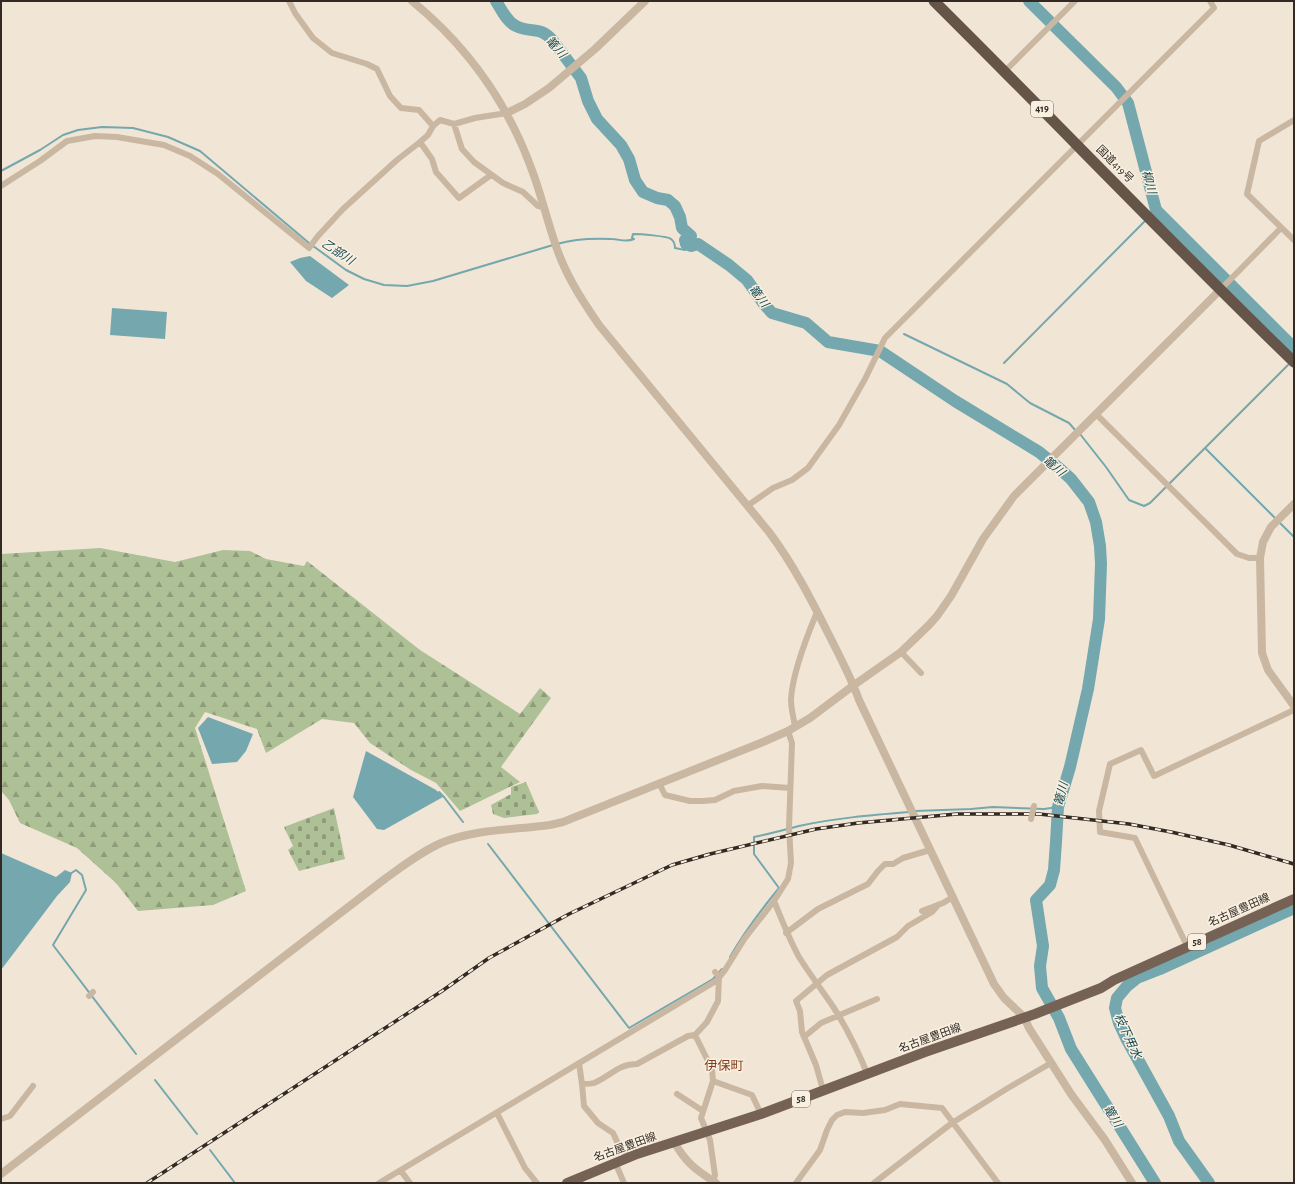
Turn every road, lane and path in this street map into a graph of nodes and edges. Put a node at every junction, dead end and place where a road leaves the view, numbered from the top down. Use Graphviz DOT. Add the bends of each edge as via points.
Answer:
graph roads {
  1 [pos="289,1"];
  2 [pos="412,1"];
  3 [pos="935,1"];
  4 [pos="1075,1"];
  5 [pos="1210,1"];
  6 [pos="641,2"];
  7 [pos="1005,71"];
  8 [pos="507,112"];
  9 [pos="1294,120"];
  10 [pos="454,124"];
  11 [pos="433,126"];
  12 [pos="420,142"];
  13 [pos="1077,145"];
  14 [pos="491,175"];
  15 [pos="1,186"];
  16 [pos="544,208"];
  17 [pos="1281,228"];
  18 [pos="1294,240"];
  19 [pos="1222,288"];
  20 [pos="1294,362"];
  21 [pos="1096,414"];
  22 [pos="1294,504"];
  23 [pos="748,506"];
  24 [pos="1260,558"];
  25 [pos="817,612"];
  26 [pos="901,652"];
  27 [pos="921,673"];
  28 [pos="854,685"];
  29 [pos="1294,706"];
  30 [pos="1294,710"];
  31 [pos="792,730"];
  32 [pos="659,783"];
  33 [pos="790,788"];
  34 [pos="1034,806"];
  35 [pos="1031,819"];
  36 [pos="930,850"];
  37 [pos="953,898"];
  38 [pos="1294,899"];
  39 [pos="774,901"];
  40 [pos="938,905"];
  41 [pos="922,911"];
  42 [pos="786,932"];
  43 [pos="1187,946"];
  44 [pos="718,975"];
  45 [pos="816,983"];
  46 [pos="877,999"];
  47 [pos="838,1017"];
  48 [pos="1024,1017"];
  49 [pos="695,1035"];
  50 [pos="804,1037"];
  51 [pos="579,1063"];
  52 [pos="1051,1063"];
  53 [pos="867,1073"];
  54 [pos="713,1081"];
  55 [pos="582,1084"];
  56 [pos="33,1086"];
  57 [pos="823,1090"];
  58 [pos="677,1094"];
  59 [pos="703,1111"];
  60 [pos="497,1113"];
  61 [pos="761,1114"];
  62 [pos="1,1118"];
  63 [pos="952,1123"];
  64 [pos="707,1131"];
  65 [pos="674,1142"];
  66 [pos="629,1157"];
  67 [pos="615,1162"];
  68 [pos="401,1171"];
  69 [pos="1,1174"];
  70 [pos="714,1182"];
  71 [pos="380,1183"];
  72 [pos="410,1183"];
  73 [pos="537,1183"];
  74 [pos="567,1183"];
  75 [pos="624,1183"];
  76 [pos="796,1183"];
  77 [pos="874,1183"];
  78 [pos="998,1183"];
  79 [pos="1132,1183"];
  1 -- 11 [label="street" via="313,38 332,53 377,69 390,96 400,108 419,110"];
  2 -- 8 [label="street" via="453,39"];
  3 -- 7 [label="highway, 国道419号 / 419"];
  4 -- 7 [label="street"];
  5 -- 13 [label="street" via="1214,8"];
  6 -- 8 [label="street" via="587,55 536,98"];
  7 -- 13 [label="highway, 国道419号 / 419"];
  8 -- 10 [label="street"];
  8 -- 16 [label="street" via="534,173"];
  9 -- 17 [label="street" via="1259,141 1247,194"];
  10 -- 11 [label="street" via="440,120"];
  10 -- 14 [label="street" via="462,148 474,162"];
  11 -- 12 [label="street"];
  12 -- 14 [label="street" via="432,159 436,172 459,198"];
  12 -- 15 [label="street" via="363,190 309,248 218,174 190,156 164,145 102,136 67,141"];
  13 -- 19 [label="highway, 国道419号 / 419"];
  13 -- 23 [label="street" via="885,338 839,425 808,468"];
  14 -- 16 [label="street" via="523,192 538,206"];
  16 -- 23 [label="street" via="569,278 599,325"];
  17 -- 18 [label="street"];
  17 -- 19 [label="street"];
  19 -- 20 [label="highway, 国道419号 / 419"];
  19 -- 21 [label="street"];
  21 -- 24 [label="street" via="1237,554 1248,558"];
  21 -- 26 [label="street" via="1014,496 983,539 937,616"];
  22 -- 24 [label="street" via="1271,527 1262,542"];
  23 -- 25 [label="street" via="793,565"];
  24 -- 29 [label="street" via="1262,653 1268,670"];
  25 -- 28 [label="street"];
  25 -- 31 [label="street" via="796,674 791,700"];
  26 -- 27 [label="street"];
  26 -- 28 [label="street"];
  28 -- 31 [label="street"];
  28 -- 36 [label="street"];
  30 -- 43 [label="street" via="1154,776 1141,750 1110,764 1099,811 1100,832 1135,838"];
  31 -- 32 [label="street"];
  31 -- 33 [label="street"];
  32 -- 33 [label="street" via="665,795 690,801 715,800 734,791 762,786"];
  32 -- 69 [label="street" via="563,822 469,834 427,850 386,878"];
  33 -- 39 [label="street" via="788,879"];
  34 -- 35 [label="street, bridge"];
  36 -- 37 [label="street"];
  36 -- 42 [label="street" via="903,858 893,864 886,864 868,884 818,909"];
  37 -- 40 [label="street"];
  37 -- 48 [label="street" via="994,984 1004,998"];
  38 -- 43 [label="main road, 名古屋豊田線 / 58"];
  39 -- 42 [label="street"];
  39 -- 44 [label="street"];
  40 -- 41 [label="street"];
  40 -- 45 [label="street" via="932,912 906,927 897,937"];
  42 -- 45 [label="street"];
  43 -- 48 [label="main road, 名古屋豊田線 / 58" via="1101,988"];
  44 -- 49 [label="street" via="718,1001 707,1022"];
  44 -- 51 [label="street" via="716,982"];
  45 -- 47 [label="street"];
  45 -- 50 [label="street" via="796,1001"];
  46 -- 47 [label="street"];
  47 -- 50 [label="street" via="821,1023"];
  47 -- 53 [label="street"];
  48 -- 52 [label="street"];
  48 -- 53 [label="main road, 名古屋豊田線 / 58"];
  49 -- 54 [label="street" via="712,1069"];
  49 -- 55 [label="street" via="688,1036 637,1064 620,1067 593,1083"];
  50 -- 57 [label="street"];
  51 -- 55 [label="street"];
  51 -- 60 [label="street"];
  52 -- 63 [label="street"];
  52 -- 79 [label="street"];
  53 -- 57 [label="main road, 名古屋豊田線 / 58"];
  54 -- 59 [label="street"];
  54 -- 61 [label="street" via="752,1095"];
  55 -- 66 [label="street" via="584,1106 598,1123 613,1132 620,1148"];
  56 -- 62 [label="street" via="10,1116"];
  57 -- 61 [label="main road, 名古屋豊田線 / 58"];
  58 -- 59 [label="street"];
  59 -- 64 [label="street" via="701,1118"];
  60 -- 68 [label="street"];
  60 -- 73 [label="street" via="525,1168"];
  61 -- 64 [label="main road, 名古屋豊田線 / 58"];
  63 -- 76 [label="street" via="942,1108 900,1104 885,1110 845,1112 837,1115 826,1130 820,1150"];
  63 -- 77 [label="street"];
  63 -- 78 [label="street"];
  64 -- 65 [label="main road, 名古屋豊田線 / 58"];
  64 -- 70 [label="street"];
  65 -- 66 [label="main road, 名古屋豊田線 / 58"];
  65 -- 70 [label="street" via="688,1163"];
  66 -- 67 [label="main road, 名古屋豊田線 / 58"];
  67 -- 74 [label="main road, 名古屋豊田線 / 58"];
  67 -- 75 [label="street"];
  68 -- 71 [label="street"];
  68 -- 72 [label="street"];
}
